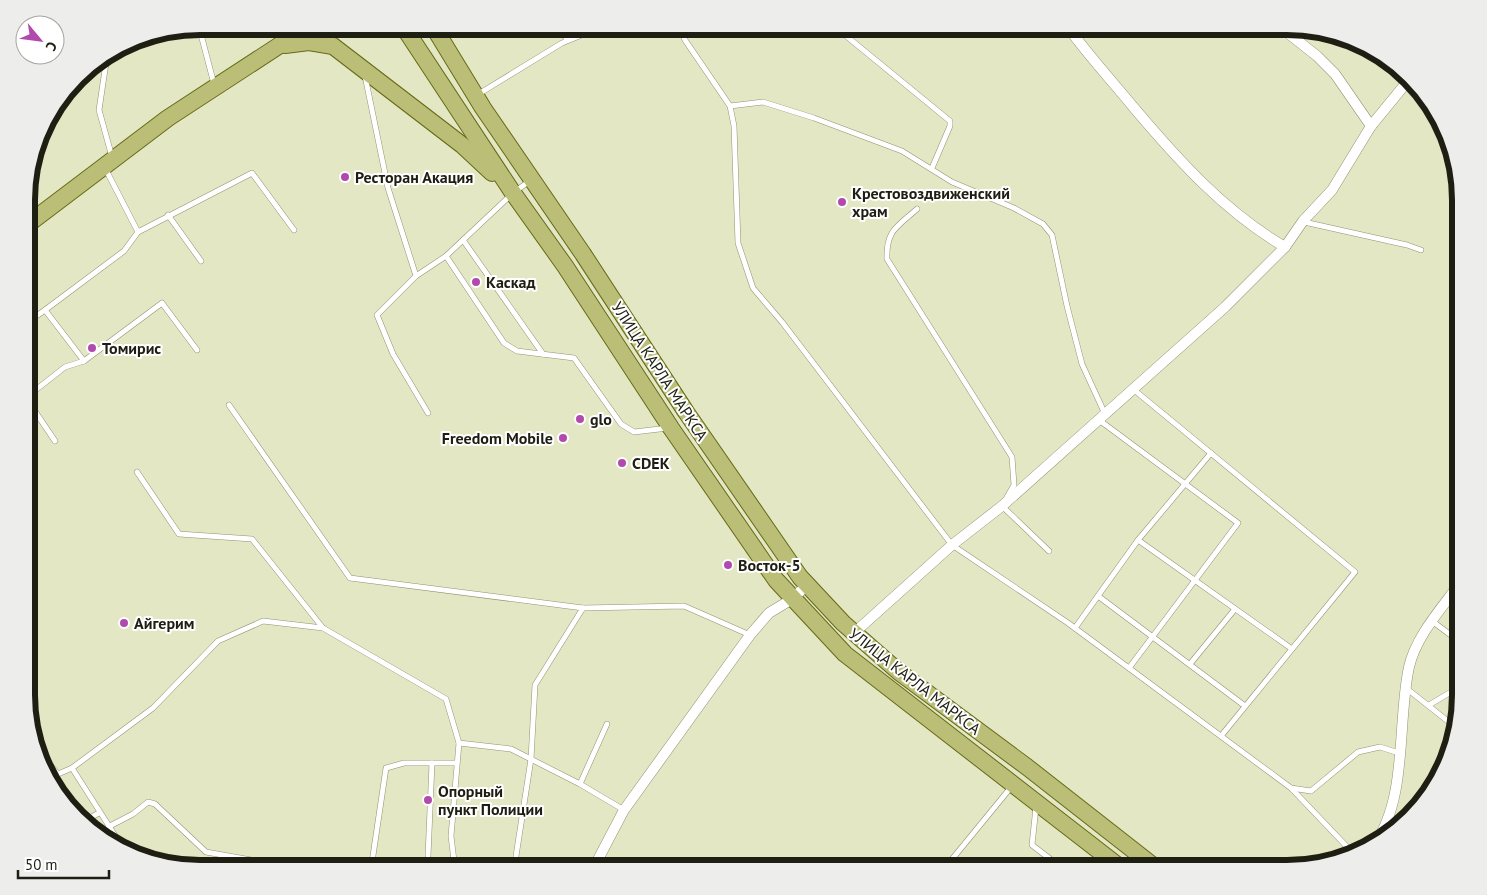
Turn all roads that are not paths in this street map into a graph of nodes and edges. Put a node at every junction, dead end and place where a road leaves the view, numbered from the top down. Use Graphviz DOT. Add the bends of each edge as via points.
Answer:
graph roads {
  1 [pos="201,35"];
  2 [pos="288,35"];
  3 [pos="295,35"];
  4 [pos="409,35"];
  5 [pos="439,35"];
  6 [pos="570,35"];
  7 [pos="582,35"];
  8 [pos="683,35"];
  9 [pos="845,35"];
  10 [pos="1074,35"];
  11 [pos="1291,35"];
  12 [pos="562,43"];
  13 [pos="278,46"];
  14 [pos="106,65"];
  15 [pos="363,69"];
  16 [pos="1405,84"];
  17 [pos="215,88"];
  18 [pos="476,96"];
  19 [pos="730,106"];
  20 [pos="1371,126"];
  21 [pos="109,164"];
  22 [pos="932,168"];
  23 [pos="532,179"];
  24 [pos="513,193"];
  25 [pos="917,209"];
  26 [pos="168,215"];
  27 [pos="35,219"];
  28 [pos="1303,221"];
  29 [pos="294,230"];
  30 [pos="138,232"];
  31 [pos="463,240"];
  32 [pos="1285,247"];
  33 [pos="1421,250"];
  34 [pos="446,256"];
  35 [pos="201,261"];
  36 [pos="416,276"];
  37 [pos="45,310"];
  38 [pos="35,317"];
  39 [pos="197,350"];
  40 [pos="543,354"];
  41 [pos="84,361"];
  42 [pos="1133,389"];
  43 [pos="35,391"];
  44 [pos="229,405"];
  45 [pos="35,411"];
  46 [pos="428,413"];
  47 [pos="1102,417"];
  48 [pos="671,428"];
  49 [pos="55,441"];
  50 [pos="1211,453"];
  51 [pos="137,472"];
  52 [pos="1186,483"];
  53 [pos="1002,506"];
  54 [pos="1138,540"];
  55 [pos="952,545"];
  56 [pos="1049,551"];
  57 [pos="1196,581"];
  58 [pos="807,585"];
  59 [pos="1452,594"];
  60 [pos="1098,596"];
  61 [pos="792,599"];
  62 [pos="584,608"];
  63 [pos="1235,609"];
  64 [pos="1432,621"];
  65 [pos="323,628"];
  66 [pos="1075,628"];
  67 [pos="854,633"];
  68 [pos="750,635"];
  69 [pos="1452,636"];
  70 [pos="1153,637"];
  71 [pos="1292,649"];
  72 [pos="1190,664"];
  73 [pos="1129,668"];
  74 [pos="1406,688"];
  75 [pos="1452,692"];
  76 [pos="1429,705"];
  77 [pos="1245,706"];
  78 [pos="1450,722"];
  79 [pos="607,724"];
  80 [pos="1221,736"];
  81 [pos="459,743"];
  82 [pos="1399,753"];
  83 [pos="531,759"];
  84 [pos="432,763"];
  85 [pos="456,763"];
  86 [pos="52,768"];
  87 [pos="72,768"];
  88 [pos="580,784"];
  89 [pos="1012,785"];
  90 [pos="1291,788"];
  91 [pos="1037,804"];
  92 [pos="624,810"];
  93 [pos="99,813"];
  94 [pos="90,818"];
  95 [pos="108,826"];
  96 [pos="1381,831"];
  97 [pos="115,837"];
  98 [pos="1348,848"];
  99 [pos="428,856"];
  100 [pos="251,860"];
  101 [pos="373,860"];
  102 [pos="454,860"];
  103 [pos="515,860"];
  104 [pos="598,860"];
  105 [pos="951,860"];
  106 [pos="1052,860"];
  107 [pos="1111,860"];
  108 [pos="1146,860"];
  1 -- 17 [label="lane"];
  2 -- 13 [label="main road"];
  3 -- 13 [label="main road"];
  4 -- 24 [label="main road"];
  5 -- 18 [label="main road, УЛИЦА КАРЛА МАРКСА"];
  6 -- 12 [label="lane"];
  7 -- 12 [label="lane"];
  8 -- 19 [label="lane"];
  9 -- 22 [label="lane" via="950,121"];
  10 -- 32 [label="street" via="1151,128 1215,196 1260,233"];
  11 -- 20 [label="street" via="1336,74"];
  12 -- 18 [label="lane"];
  13 -- 15 [label="main road" via="309,42 333,46"];
  13 -- 17 [label="main road"];
  14 -- 21 [label="lane" via="99,110"];
  15 -- 24 [label="main road" via="462,145"];
  15 -- 36 [label="lane" via="388,188"];
  16 -- 20 [label="street"];
  17 -- 21 [label="main road" via="168,118"];
  18 -- 23 [label="main road, УЛИЦА КАРЛА МАРКСА"];
  19 -- 22 [label="lane" via="763,102 893,148"];
  19 -- 55 [label="lane" via="734,126 738,243 753,288"];
  20 -- 28 [label="street" via="1332,190"];
  21 -- 27 [label="main road"];
  21 -- 30 [label="lane"];
  22 -- 47 [label="lane" via="952,182 1043,224 1052,235 1082,364"];
  23 -- 24 [label="lane"];
  23 -- 58 [label="main road, УЛИЦА КАРЛА МАРКСА" via="686,412"];
  24 -- 31 [label="lane"];
  24 -- 48 [label="main road, УЛИЦА КАРЛА МАРКСА"];
  25 -- 53 [label="lane" via="892,231 886,243 887,259 1012,458 1014,484"];
  26 -- 29 [label="lane" via="252,172"];
  26 -- 30 [label="lane"];
  26 -- 35 [label="lane"];
  28 -- 32 [label="street"];
  28 -- 33 [label="lane"];
  30 -- 37 [label="lane" via="124,251"];
  31 -- 34 [label="lane"];
  31 -- 40 [label="lane"];
  32 -- 42 [label="street" via="1225,307"];
  34 -- 36 [label="lane"];
  34 -- 40 [label="lane" via="504,343 517,351"];
  36 -- 46 [label="lane" via="376,315 393,354"];
  37 -- 38 [label="lane"];
  37 -- 41 [label="lane"];
  39 -- 41 [label="lane" via="162,303"];
  40 -- 48 [label="lane" via="574,358 621,424 634,432"];
  41 -- 43 [label="lane" via="65,367"];
  42 -- 47 [label="street"];
  42 -- 50 [label="lane"];
  44 -- 62 [label="lane" via="350,578"];
  45 -- 49 [label="lane"];
  47 -- 52 [label="lane"];
  47 -- 53 [label="street"];
  48 -- 61 [label="main road, УЛИЦА КАРЛА МАРКСА"];
  50 -- 52 [label="lane"];
  50 -- 71 [label="lane" via="1355,572"];
  51 -- 65 [label="lane" via="180,534 252,539"];
  52 -- 54 [label="lane"];
  52 -- 57 [label="lane" via="1238,523"];
  53 -- 55 [label="street"];
  53 -- 56 [label="lane"];
  54 -- 57 [label="lane"];
  54 -- 60 [label="lane"];
  55 -- 66 [label="lane"];
  55 -- 67 [label="street"];
  57 -- 63 [label="lane"];
  57 -- 70 [label="lane"];
  58 -- 61 [label="street"];
  58 -- 67 [label="main road, УЛИЦА КАРЛА МАРКСА"];
  59 -- 64 [label="street"];
  60 -- 66 [label="lane"];
  60 -- 70 [label="lane"];
  61 -- 68 [label="street" via="769,613"];
  61 -- 89 [label="main road, УЛИЦА КАРЛА МАРКСА" via="845,654"];
  62 -- 68 [label="lane" via="684,606"];
  62 -- 83 [label="lane" via="535,685"];
  63 -- 71 [label="lane"];
  63 -- 72 [label="lane"];
  64 -- 69 [label="lane"];
  64 -- 74 [label="street" via="1409,666"];
  65 -- 81 [label="lane" via="446,699"];
  65 -- 87 [label="lane" via="263,621 218,641 153,708"];
  66 -- 73 [label="lane"];
  67 -- 108 [label="main road, УЛИЦА КАРЛА МАРКСА" via="899,672"];
  68 -- 92 [label="street"];
  70 -- 72 [label="lane"];
  70 -- 73 [label="lane"];
  71 -- 77 [label="lane"];
  72 -- 77 [label="lane"];
  73 -- 80 [label="lane"];
  74 -- 76 [label="lane"];
  74 -- 82 [label="street"];
  75 -- 76 [label="lane"];
  76 -- 78 [label="lane"];
  77 -- 80 [label="lane"];
  79 -- 88 [label="lane"];
  80 -- 90 [label="lane"];
  81 -- 83 [label="lane" via="511,749"];
  81 -- 85 [label="lane"];
  82 -- 90 [label="lane" via="1380,747 1358,752 1311,791"];
  82 -- 96 [label="street" via="1392,806"];
  83 -- 88 [label="lane"];
  83 -- 103 [label="lane"];
  84 -- 85 [label="lane"];
  84 -- 99 [label="lane"];
  84 -- 101 [label="lane" via="404,763 386,768"];
  85 -- 102 [label="lane" via="452,836"];
  86 -- 87 [label="lane" via="58,774"];
  87 -- 93 [label="lane"];
  88 -- 92 [label="lane"];
  89 -- 91 [label="main road, УЛИЦА КАРЛА МАРКСА"];
  89 -- 105 [label="lane"];
  90 -- 98 [label="lane"];
  91 -- 106 [label="lane" via="1032,845"];
  91 -- 107 [label="main road, УЛИЦА КАРЛА МАРКСА"];
  92 -- 104 [label="street"];
  93 -- 94 [label="lane"];
  93 -- 95 [label="lane"];
  95 -- 97 [label="lane"];
  95 -- 100 [label="lane" via="133,814 148,802 155,804 206,852"];
}
